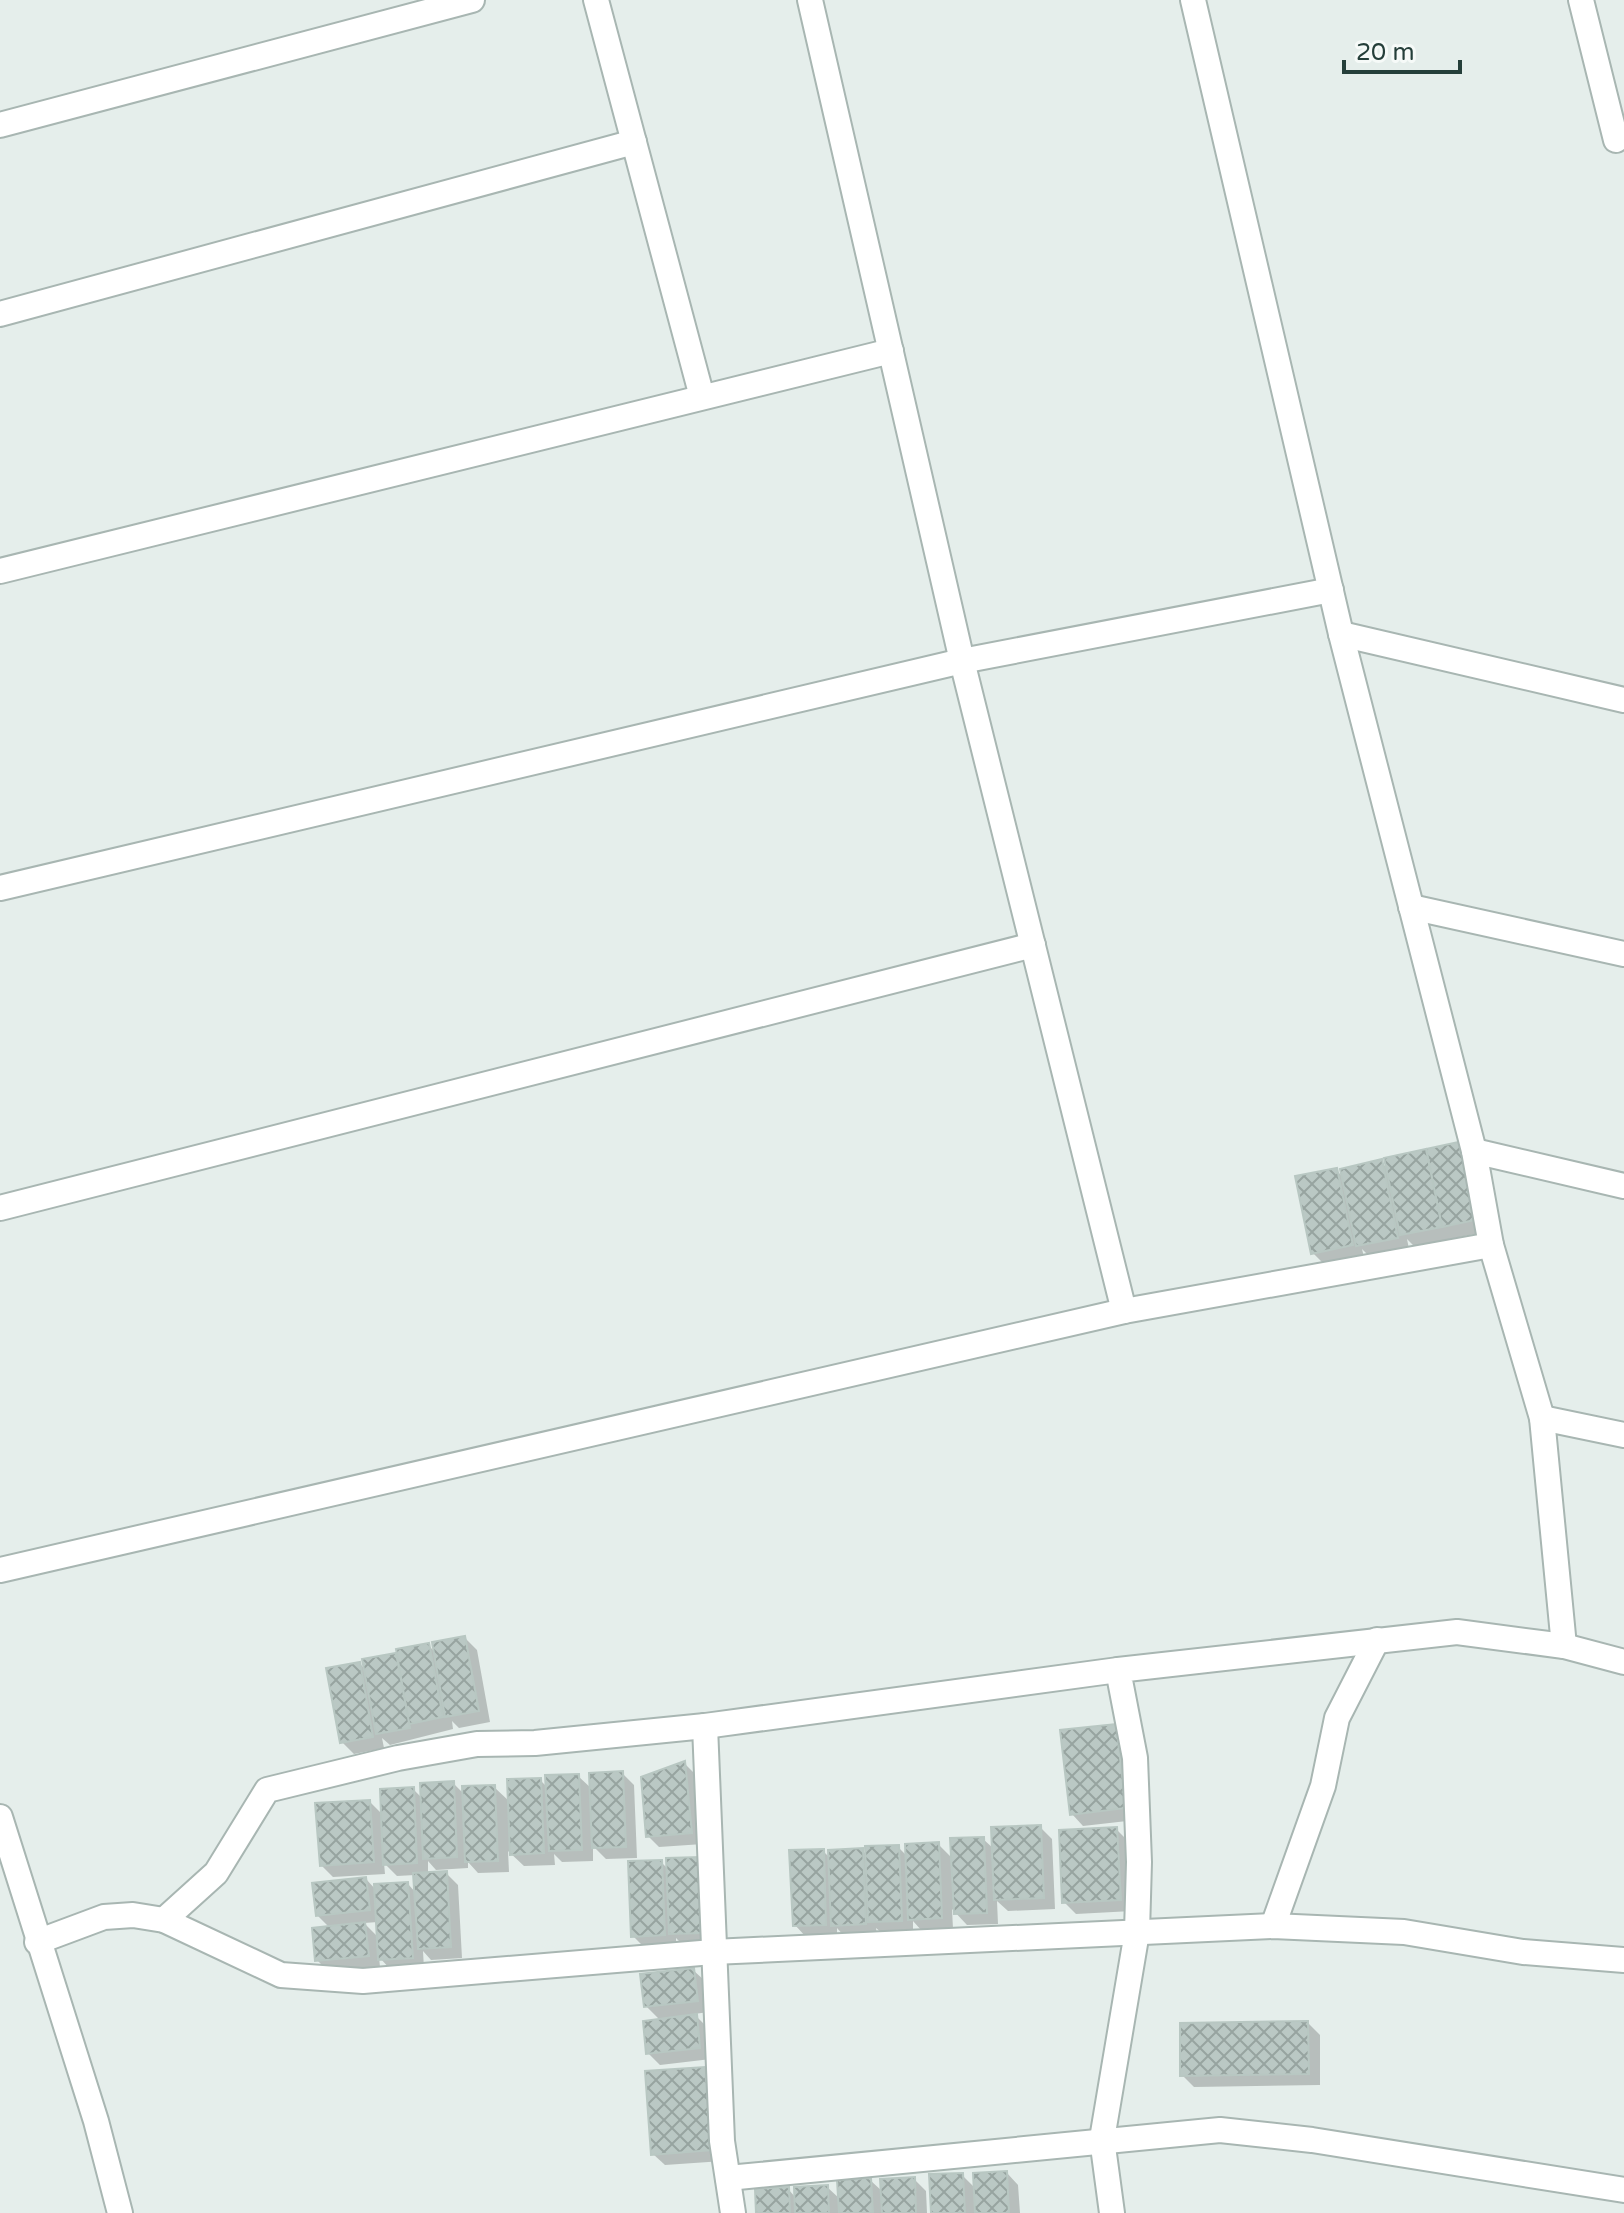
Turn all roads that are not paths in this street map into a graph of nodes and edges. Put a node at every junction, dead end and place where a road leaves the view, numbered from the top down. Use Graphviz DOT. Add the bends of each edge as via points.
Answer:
graph roads {
  1 [pos="472,0"];
  2 [pos="596,0"];
  3 [pos="810,0"];
  4 [pos="1193,0"];
  5 [pos="1581,0"];
  6 [pos="0,125"];
  7 [pos="1616,140"];
  8 [pos="634,142"];
  9 [pos="0,314"];
  10 [pos="891,351"];
  11 [pos="702,397"];
  12 [pos="0,571"];
  13 [pos="1331,590"];
  14 [pos="1341,634"];
  15 [pos="962,661"];
  16 [pos="1624,700"];
  17 [pos="0,888"];
  18 [pos="1411,907"];
  19 [pos="1033,945"];
  20 [pos="1624,954"];
  21 [pos="1474,1151"];
  22 [pos="1624,1186"];
  23 [pos="0,1208"];
  24 [pos="1491,1245"];
  25 [pos="1124,1311"];
  26 [pos="1542,1418"];
  27 [pos="1624,1435"];
  28 [pos="0,1570"];
  29 [pos="1377,1640"];
  30 [pos="1564,1646"];
  31 [pos="1624,1662"];
  32 [pos="1118,1670"];
  33 [pos="705,1726"];
  34 [pos="0,1817"];
  35 [pos="164,1920"];
  36 [pos="1273,1926"];
  37 [pos="1137,1932"];
  38 [pos="37,1942"];
  39 [pos="713,1952"];
  40 [pos="1624,1960"];
  41 [pos="1102,2139"];
  42 [pos="728,2178"];
  43 [pos="1624,2190"];
  44 [pos="120,2213"];
  45 [pos="733,2213"];
  46 [pos="1112,2213"];
  1 -- 6 [label="street"];
  2 -- 8 [label="street"];
  3 -- 10 [label="street"];
  4 -- 13 [label="street"];
  5 -- 7 [label="street"];
  8 -- 9 [label="street"];
  8 -- 11 [label="street"];
  10 -- 11 [label="street"];
  10 -- 15 [label="street"];
  11 -- 12 [label="street"];
  13 -- 14 [label="street"];
  13 -- 15 [label="street"];
  14 -- 16 [label="street"];
  14 -- 18 [label="street"];
  15 -- 17 [label="street"];
  15 -- 19 [label="street"];
  18 -- 20 [label="street"];
  18 -- 21 [label="street"];
  19 -- 23 [label="street"];
  19 -- 25 [label="street"];
  21 -- 22 [label="street"];
  21 -- 24 [label="street"];
  24 -- 25 [label="street"];
  24 -- 26 [label="street"];
  25 -- 28 [label="street"];
  26 -- 27 [label="street"];
  26 -- 30 [label="street"];
  29 -- 30 [label="street" via="1457,1632"];
  29 -- 32 [label="street"];
  29 -- 36 [label="street" via="1337,1718 1323,1786"];
  30 -- 31 [label="street"];
  32 -- 33 [label="street"];
  32 -- 37 [label="street" via="1135,1758"];
  33 -- 35 [label="street" via="477,1744 267,1790 216,1873"];
  33 -- 39 [label="street"];
  34 -- 38 [label="street"];
  35 -- 38 [label="street" via="104,1917"];
  35 -- 39 [label="street" via="281,1975 363,1981"];
  36 -- 37 [label="street"];
  36 -- 40 [label="street" via="1404,1932 1523,1952"];
  37 -- 39 [label="street"];
  37 -- 41 [label="street"];
  38 -- 44 [label="street"];
  39 -- 42 [label="street"];
  41 -- 42 [label="street"];
  41 -- 43 [label="street" via="1220,2130"];
  41 -- 46 [label="street"];
  42 -- 45 [label="street"];
}
